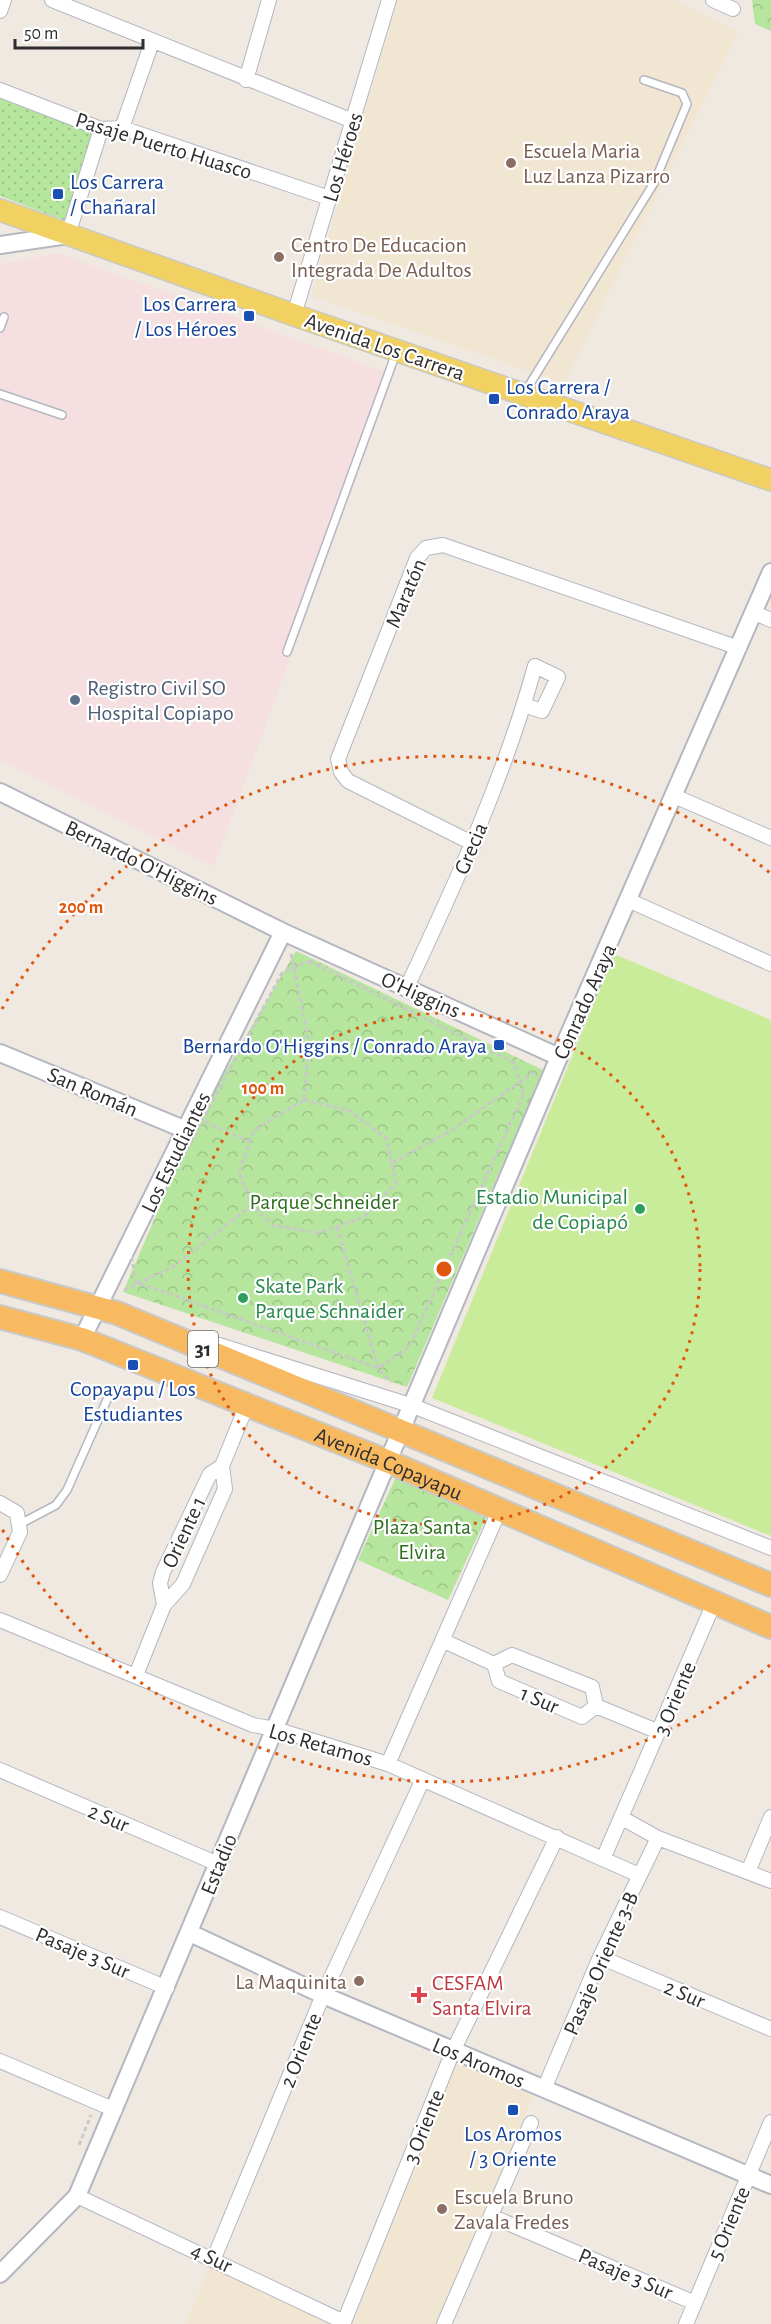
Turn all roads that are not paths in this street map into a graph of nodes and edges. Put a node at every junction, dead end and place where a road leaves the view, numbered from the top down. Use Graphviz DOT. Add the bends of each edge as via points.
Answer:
graph roads {
  1 [pos="4,0"];
  2 [pos="52,0"];
  3 [pos="269,0"];
  4 [pos="389,0"];
  5 [pos="713,0"];
  6 [pos="733,9"];
  7 [pos="0,11"];
  8 [pos="152,42"];
  9 [pos="246,80"];
  10 [pos="644,80"];
  11 [pos="0,90"];
  12 [pos="353,121"];
  13 [pos="122,128"];
  14 [pos="101,129"];
  15 [pos="329,198"];
  16 [pos="0,210"];
  17 [pos="68,235"];
  18 [pos="0,245"];
  19 [pos="294,315"];
  20 [pos="4,317"];
  21 [pos="0,328"];
  22 [pos="397,350"];
  23 [pos="0,394"];
  24 [pos="523,394"];
  25 [pos="62,415"];
  26 [pos="771,480"];
  27 [pos="771,572"];
  28 [pos="754,613"];
  29 [pos="771,620"];
  30 [pos="739,648"];
  31 [pos="287,652"];
  32 [pos="524,705"];
  33 [pos="0,792"];
  34 [pos="674,796"];
  35 [pos="771,838"];
  36 [pos="474,844"];
  37 [pos="628,900"];
  38 [pos="283,932"];
  39 [pos="771,964"];
  40 [pos="407,987"];
  41 [pos="0,1053"];
  42 [pos="559,1057"];
  43 [pos="186,1130"];
  44 [pos="0,1281"];
  45 [pos="108,1311"];
  46 [pos="0,1317"];
  47 [pos="82,1339"];
  48 [pos="110,1393"];
  49 [pos="413,1406"];
  50 [pos="246,1407"];
  51 [pos="402,1431"];
  52 [pos="388,1462"];
  53 [pos="222,1466"];
  54 [pos="4,1504"];
  55 [pos="500,1509"];
  56 [pos="20,1524"];
  57 [pos="771,1548"];
  58 [pos="0,1575"];
  59 [pos="771,1585"];
  60 [pos="714,1603"];
  61 [pos="164,1605"];
  62 [pos="0,1620"];
  63 [pos="771,1627"];
  64 [pos="444,1641"];
  65 [pos="494,1664"];
  66 [pos="136,1675"];
  67 [pos="596,1706"];
  68 [pos="275,1729"];
  69 [pos="659,1732"];
  70 [pos="388,1764"];
  71 [pos="0,1770"];
  72 [pos="423,1779"];
  73 [pos="771,1817"];
  74 [pos="622,1818"];
  75 [pos="557,1837"];
  76 [pos="658,1838"];
  77 [pos="603,1858"];
  78 [pos="218,1863"];
  79 [pos="748,1872"];
  80 [pos="639,1875"];
  81 [pos="771,1881"];
  82 [pos="0,1917"];
  83 [pos="190,1933"];
  84 [pos="600,1957"];
  85 [pos="167,1988"];
  86 [pos="323,1995"];
  87 [pos="771,2029"];
  88 [pos="453,2050"];
  89 [pos="0,2061"];
  90 [pos="544,2089"];
  91 [pos="115,2110"];
  92 [pos="771,2122"];
  93 [pos="531,2123"];
  94 [pos="748,2176"];
  95 [pos="771,2186"];
  96 [pos="77,2196"];
  97 [pos="491,2216"];
  98 [pos="214,2258"];
  99 [pos="0,2274"];
  100 [pos="695,2303"];
  101 [pos="344,2322"];
  102 [pos="444,2324"];
  103 [pos="686,2324"];
  1 -- 7 [label="street"];
  2 -- 8 [label="street"];
  3 -- 9 [label="street"];
  4 -- 12 [label="street, Los Héroes"];
  5 -- 6 [label="street"];
  8 -- 9 [label="street"];
  8 -- 13 [label="street"];
  9 -- 12 [label="street"];
  10 -- 24 [label="lane" via="682,93 687,104 654,183"];
  11 -- 14 [label="street, Pasaje Puerto Huasco"];
  12 -- 15 [label="street, Los Héroes"];
  13 -- 14 [label="street, Pasaje Puerto Huasco"];
  13 -- 15 [label="street, Pasaje Puerto Huasco"];
  14 -- 17 [label="street"];
  15 -- 19 [label="street, Los Héroes"];
  16 -- 17 [label="main road, Avenida Los Carrera"];
  17 -- 18 [label="street"];
  17 -- 19 [label="main road, Avenida Los Carrera"];
  19 -- 22 [label="main road, Avenida Los Carrera"];
  20 -- 21 [label="lane"];
  22 -- 24 [label="main road, Avenida Los Carrera"];
  22 -- 31 [label="lane"];
  23 -- 25 [label="lane"];
  24 -- 26 [label="main road, Avenida Los Carrera"];
  27 -- 28 [label="street, Conrado Araya"];
  28 -- 29 [label="street"];
  28 -- 30 [label="street, Conrado Araya"];
  30 -- 34 [label="street, Conrado Araya"];
  30 -- 36 [label="street, Maratón" via="443,545 423,550 342,748 339,766 348,781"];
  32 -- 36 [label="street, Grecia"];
  33 -- 38 [label="street, Bernardo O'Higgins"];
  34 -- 35 [label="street"];
  34 -- 37 [label="street, Conrado Araya"];
  36 -- 40 [label="street, Grecia"];
  37 -- 39 [label="street"];
  37 -- 42 [label="street, Conrado Araya"];
  38 -- 40 [label="street, O'Higgins"];
  38 -- 43 [label="street, Los Estudiantes"];
  40 -- 42 [label="street, O'Higgins"];
  41 -- 43 [label="street, San Román"];
  42 -- 49 [label="street, Conrado Araya"];
  43 -- 45 [label="street, Los Estudiantes"];
  44 -- 45 [label="highway, Avenida Copayapu / 31"];
  45 -- 47 [label="street, Los Estudiantes"];
  45 -- 49 [label="street, Avenida Copayapu"];
  45 -- 51 [label="highway, Avenida Copayapu / 31"];
  46 -- 47 [label="highway, Avenida Copayapu / 31"];
  47 -- 50 [label="highway, Avenida Copayapu / 31"];
  48 -- 56 [label="lane" via="67,1491 56,1504"];
  49 -- 51 [label="street, Conrado Araya"];
  49 -- 57 [label="street, Avenida Copayapu"];
  50 -- 52 [label="highway, Avenida Copayapu / 31"];
  50 -- 53 [label="street, Oriente 1"];
  51 -- 52 [label="street, Estadio"];
  51 -- 59 [label="highway, Avenida Copayapu / 31"];
  52 -- 55 [label="highway, Avenida Copayapu / 31"];
  52 -- 68 [label="street, Estadio"];
  53 -- 61 [label="street, Oriente 1" via="225,1489 183,1584"];
  53 -- 61 [label="street, Oriente 1" via="210,1474 163,1572 160,1583"];
  54 -- 56 [label="street" via="16,1513"];
  55 -- 60 [label="highway, Avenida Copayapu / 31"];
  55 -- 64 [label="street"];
  56 -- 58 [label="street" via="18,1539"];
  60 -- 63 [label="highway, Avenida Copayapu / 31"];
  60 -- 69 [label="street, 3 Oriente"];
  61 -- 66 [label="street, Oriente 1"];
  62 -- 66 [label="street, Los Retamos"];
  64 -- 65 [label="street, 1 Sur"];
  64 -- 70 [label="street"];
  65 -- 67 [label="street, 1 Sur" via="512,1655 592,1687"];
  65 -- 67 [label="street, 1 Sur" via="499,1681 582,1717"];
  66 -- 68 [label="street, Los Retamos" via="252,1725"];
  67 -- 69 [label="street"];
  68 -- 70 [label="street, Los Retamos"];
  68 -- 78 [label="street, Estadio"];
  69 -- 74 [label="street, 3 Oriente"];
  70 -- 72 [label="street, Los Retamos"];
  71 -- 78 [label="street, 2 Sur"];
  72 -- 75 [label="street, Los Retamos"];
  72 -- 86 [label="street, 2 Oriente"];
  73 -- 79 [label="street"];
  74 -- 76 [label="street"];
  74 -- 77 [label="street, 3 Oriente"];
  75 -- 77 [label="street, Los Retamos"];
  75 -- 88 [label="street, 3 Oriente"];
  76 -- 79 [label="street"];
  76 -- 80 [label="street, Pasaje Oriente 3-B"];
  77 -- 80 [label="street, Los Retamos"];
  78 -- 83 [label="street, Estadio"];
  79 -- 81 [label="street"];
  80 -- 84 [label="street, Pasaje Oriente 3-B"];
  82 -- 85 [label="street, Pasaje 3 Sur"];
  83 -- 85 [label="street, Estadio"];
  83 -- 86 [label="street, Los Aromos"];
  84 -- 87 [label="street, 2 Sur"];
  84 -- 90 [label="street, Pasaje Oriente 3-B"];
  85 -- 91 [label="street, Estadio"];
  86 -- 88 [label="street, Los Aromos"];
  86 -- 98 [label="street, 2 Oriente"];
  88 -- 90 [label="street, Los Aromos"];
  88 -- 101 [label="street, 3 Oriente"];
  89 -- 91 [label="street"];
  90 -- 94 [label="street, Los Aromos"];
  91 -- 96 [label="street, Estadio"];
  92 -- 94 [label="street, 5 Oriente"];
  93 -- 97 [label="street"];
  94 -- 95 [label="street, Los Aromos"];
  94 -- 100 [label="street, 5 Oriente"];
  96 -- 98 [label="street, 4 Sur"];
  96 -- 99 [label="street, Estadio"];
  97 -- 100 [label="street, Pasaje 3 Sur"];
  97 -- 102 [label="street"];
  98 -- 101 [label="street, 4 Sur"];
  100 -- 103 [label="street, 5 Oriente"];
}
